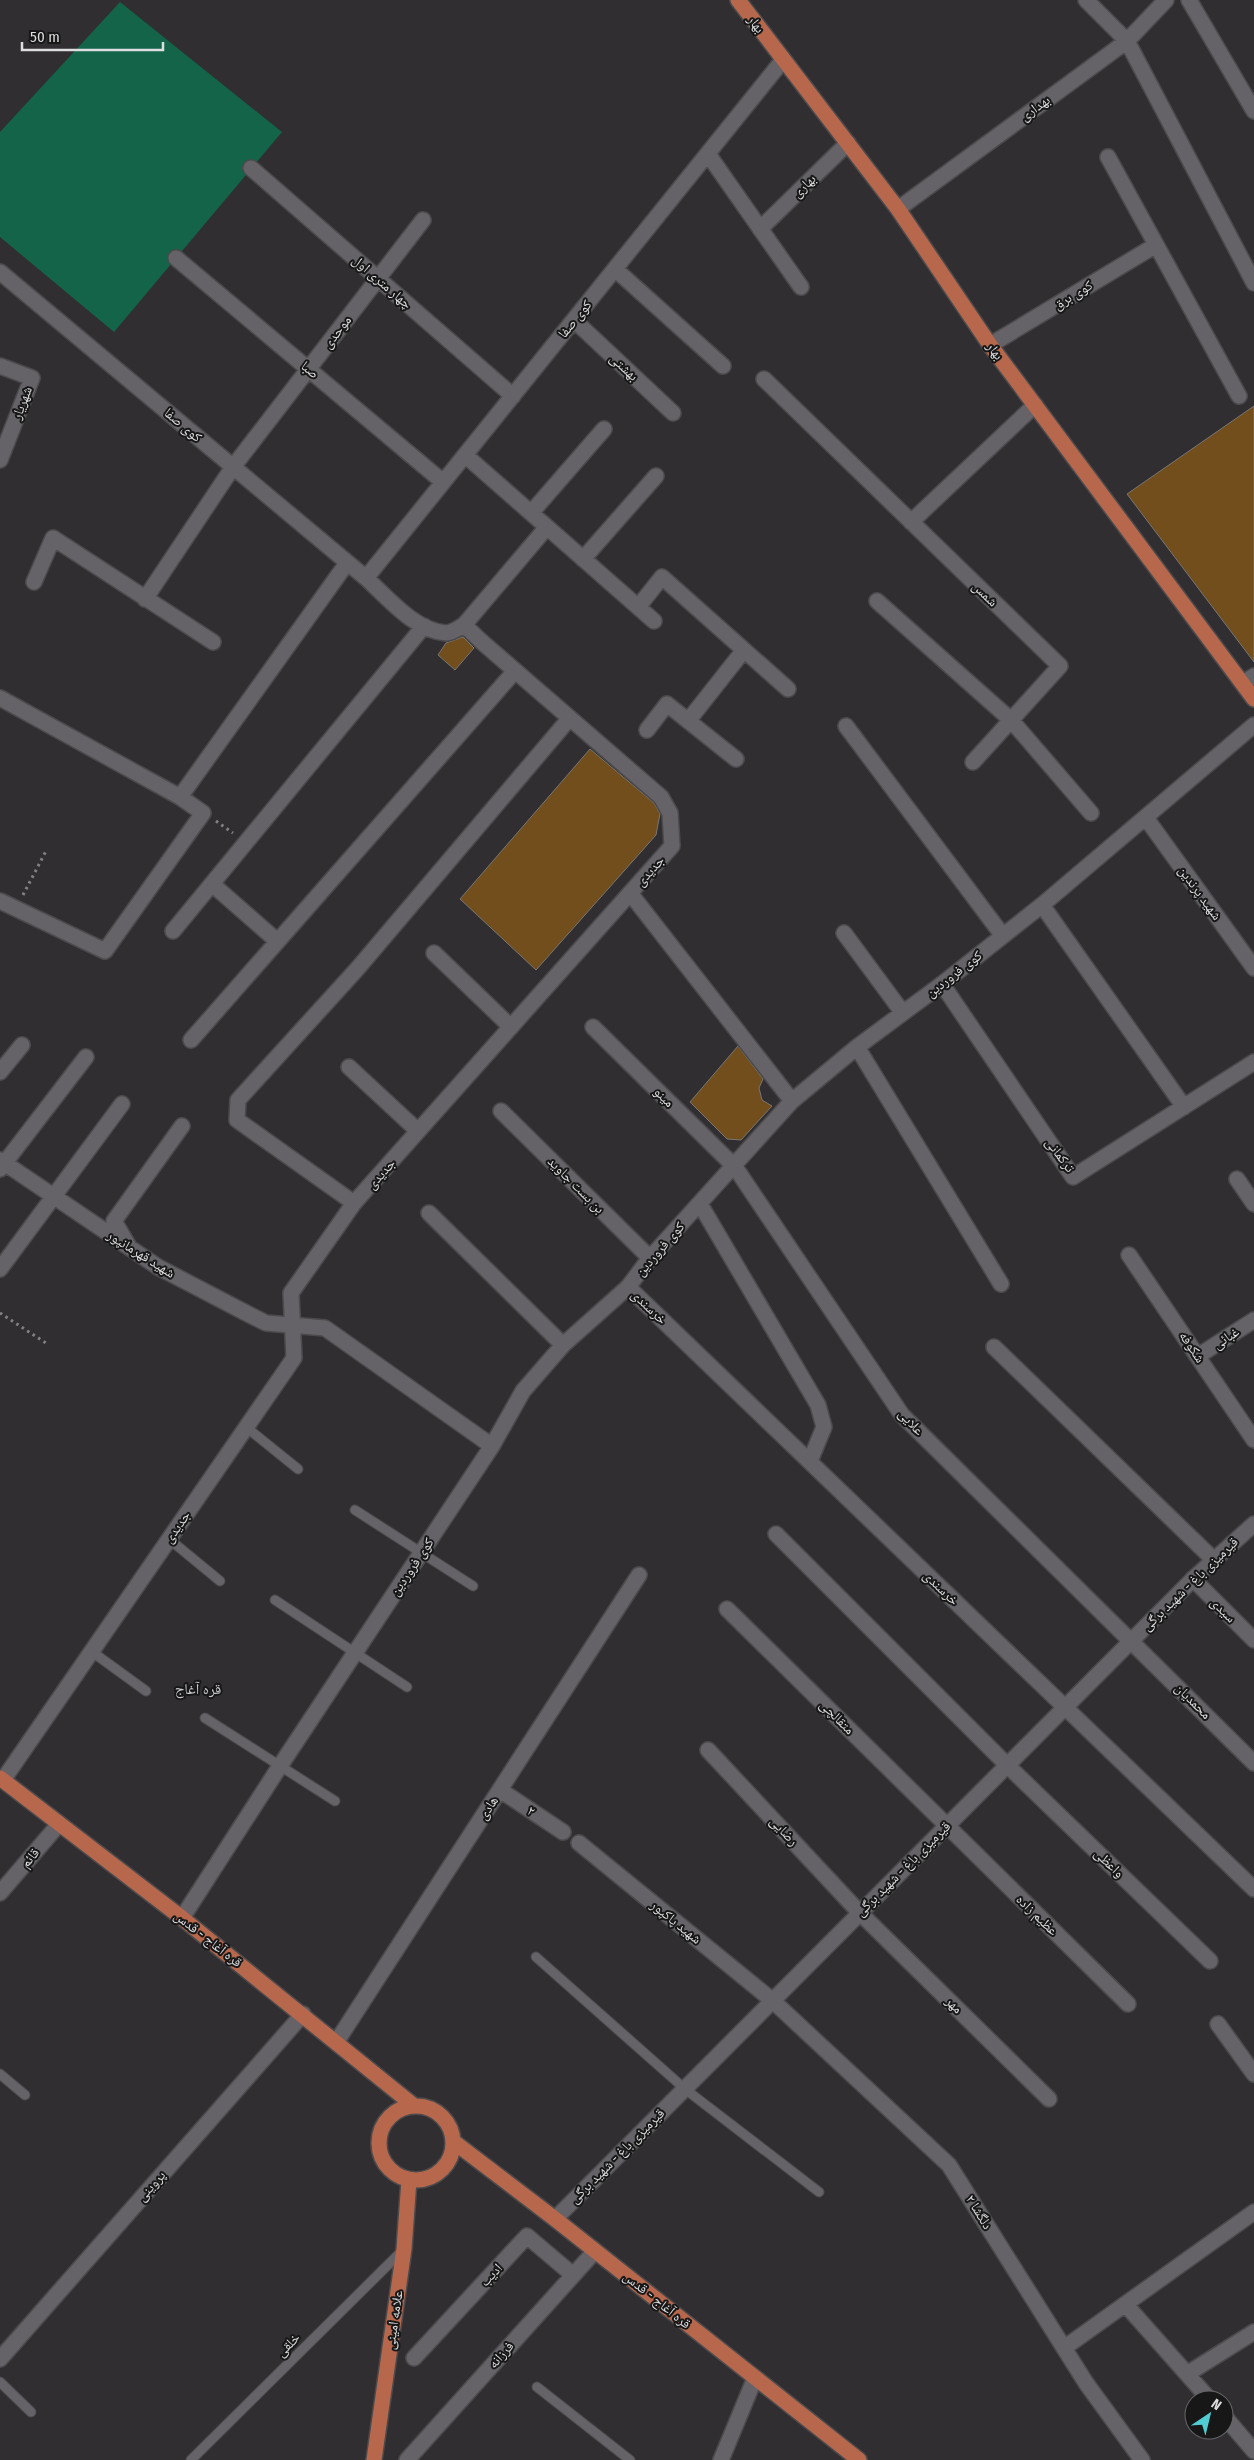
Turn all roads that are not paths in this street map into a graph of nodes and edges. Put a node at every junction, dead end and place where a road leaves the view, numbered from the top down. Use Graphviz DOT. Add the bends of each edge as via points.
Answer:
graph roads {
  1 [pos="738,0"];
  2 [pos="1086,0"];
  3 [pos="1166,0"];
  4 [pos="1189,0"];
  5 [pos="1127,41"];
  6 [pos="783,60"];
  7 [pos="1254,111"];
  8 [pos="848,143"];
  9 [pos="708,154"];
  10 [pos="1108,157"];
  11 [pos="251,168"];
  12 [pos="898,209"];
  13 [pos="423,220"];
  14 [pos="760,228"];
  15 [pos="1156,245"];
  16 [pos="176,258"];
  17 [pos="615,269"];
  18 [pos="0,272"];
  19 [pos="378,279"];
  20 [pos="1254,283"];
  21 [pos="801,287"];
  22 [pos="574,320"];
  23 [pos="990,345"];
  24 [pos="0,366"];
  25 [pos="723,366"];
  26 [pos="308,369"];
  27 [pos="764,379"];
  28 [pos="513,396"];
  29 [pos="1239,396"];
  30 [pos="1035,405"];
  31 [pos="673,414"];
  32 [pos="604,429"];
  33 [pos="465,454"];
  34 [pos="0,460"];
  35 [pos="233,467"];
  36 [pos="656,476"];
  37 [pos="444,482"];
  38 [pos="531,513"];
  39 [pos="911,522"];
  40 [pos="547,527"];
  41 [pos="583,559"];
  42 [pos="347,562"];
  43 [pos="366,578"];
  44 [pos="34,582"];
  45 [pos="145,599"];
  46 [pos="877,601"];
  47 [pos="638,607"];
  48 [pos="654,621"];
  49 [pos="424,626"];
  50 [pos="464,626"];
  51 [pos="213,642"];
  52 [pos="744,650"];
  53 [pos="515,671"];
  54 [pos="1248,680"];
  55 [pos="788,690"];
  56 [pos="0,698"];
  57 [pos="1254,699"];
  58 [pos="569,719"];
  59 [pos="1011,720"];
  60 [pos="688,721"];
  61 [pos="1254,725"];
  62 [pos="846,726"];
  63 [pos="647,730"];
  64 [pos="736,759"];
  65 [pos="973,762"];
  66 [pos="180,797"];
  67 [pos="1091,813"];
  68 [pos="1146,818"];
  69 [pos="212,884"];
  70 [pos="630,893"];
  71 [pos="0,901"];
  72 [pos="1042,905"];
  73 [pos="173,931"];
  74 [pos="844,933"];
  75 [pos="1003,936"];
  76 [pos="277,941"];
  77 [pos="434,953"];
  78 [pos="1254,968"];
  79 [pos="942,984"];
  80 [pos="903,1013"];
  81 [pos="511,1027"];
  82 [pos="593,1028"];
  83 [pos="191,1040"];
  84 [pos="22,1045"];
  85 [pos="857,1047"];
  86 [pos="86,1057"];
  87 [pos="1254,1062"];
  88 [pos="349,1067"];
  89 [pos="0,1072"];
  90 [pos="792,1101"];
  91 [pos="122,1104"];
  92 [pos="1184,1106"];
  93 [pos="501,1111"];
  94 [pos="182,1126"];
  95 [pos="418,1131"];
  96 [pos="1,1164"];
  97 [pos="735,1167"];
  98 [pos="1237,1179"];
  99 [pos="54,1197"];
  100 [pos="354,1203"];
  101 [pos="700,1204"];
  102 [pos="1254,1204"];
  103 [pos="428,1213"];
  104 [pos="130,1248"];
  105 [pos="1129,1255"];
  106 [pos="650,1258"];
  107 [pos="0,1269"];
  108 [pos="1001,1284"];
  109 [pos="628,1287"];
  110 [pos="1254,1320"];
  111 [pos="293,1325"];
  112 [pos="563,1345"];
  113 [pos="994,1347"];
  114 [pos="1198,1356"];
  115 [pos="246,1427"];
  116 [pos="1254,1440"];
  117 [pos="492,1446"];
  118 [pos="810,1461"];
  119 [pos="298,1469"];
  120 [pos="355,1510"];
  121 [pos="1254,1524"];
  122 [pos="776,1534"];
  123 [pos="169,1539"];
  124 [pos="422,1553"];
  125 [pos="1214,1560"];
  126 [pos="639,1575"];
  127 [pos="1193,1579"];
  128 [pos="220,1581"];
  129 [pos="473,1586"];
  130 [pos="275,1600"];
  131 [pos="727,1609"];
  132 [pos="1132,1640"];
  133 [pos="1254,1640"];
  134 [pos="91,1651"];
  135 [pos="355,1653"];
  136 [pos="407,1687"];
  137 [pos="146,1691"];
  138 [pos="1065,1707"];
  139 [pos="205,1718"];
  140 [pos="708,1750"];
  141 [pos="1254,1762"];
  142 [pos="280,1766"];
  143 [pos="1008,1766"];
  144 [pos="1,1779"];
  145 [pos="500,1790"];
  146 [pos="335,1801"];
  147 [pos="59,1824"];
  148 [pos="946,1826"];
  149 [pos="563,1832"];
  150 [pos="579,1843"];
  151 [pos="1254,1889"];
  152 [pos="0,1893"];
  153 [pos="859,1912"];
  154 [pos="182,1918"];
  155 [pos="536,1957"];
  156 [pos="1210,1961"];
  157 [pos="773,2001"];
  158 [pos="1128,2004"];
  159 [pos="302,2014"];
  160 [pos="1218,2024"];
  161 [pos="336,2041"];
  162 [pos="0,2074"];
  163 [pos="1254,2074"];
  164 [pos="685,2089"];
  165 [pos="25,2095"];
  166 [pos="1049,2099"];
  167 [pos="413,2105"];
  168 [pos="454,2142"];
  169 [pos="409,2180"];
  170 [pos="819,2192"];
  171 [pos="1254,2212"];
  172 [pos="555,2219"];
  173 [pos="404,2249"];
  174 [pos="595,2251"];
  175 [pos="573,2275"];
  176 [pos="1126,2305"];
  177 [pos="1254,2332"];
  178 [pos="1064,2348"];
  179 [pos="414,2358"];
  180 [pos="0,2359"];
  181 [pos="1187,2374"];
  182 [pos="755,2378"];
  183 [pos="0,2382"];
  184 [pos="537,2387"];
  185 [pos="1201,2390"];
  186 [pos="31,2412"];
  187 [pos="1234,2428"];
  188 [pos="1254,2451"];
  189 [pos="191,2460"];
  190 [pos="374,2460"];
  191 [pos="407,2460"];
  192 [pos="630,2460"];
  193 [pos="721,2460"];
  194 [pos="859,2460"];
  195 [pos="1142,2460"];
  1 -- 6 [label="main road, بهار"];
  2 -- 5 [label="street"];
  3 -- 5 [label="street, بهداری"];
  4 -- 7 [label="street"];
  5 -- 12 [label="street, بهداری"];
  5 -- 20 [label="street"];
  6 -- 8 [label="main road, بهار"];
  6 -- 9 [label="street, کوی صفا"];
  8 -- 12 [label="main road, بهار"];
  8 -- 14 [label="street, بهاری"];
  9 -- 14 [label="street"];
  9 -- 17 [label="street, کوی صفا"];
  10 -- 15 [label="street"];
  11 -- 19 [label="street, چهار متری اول"];
  12 -- 23 [label="main road, بهار"];
  13 -- 19 [label="street, موحدی"];
  14 -- 21 [label="street"];
  15 -- 23 [label="street, کوی برق"];
  15 -- 29 [label="street"];
  16 -- 26 [label="street, صبا"];
  17 -- 22 [label="street, کوی صفا"];
  17 -- 25 [label="street"];
  18 -- 35 [label="street, کوی صفا"];
  19 -- 26 [label="street, موحدی"];
  19 -- 28 [label="street, چهار متری اول"];
  22 -- 28 [label="street, کوی صفا"];
  22 -- 31 [label="street, بهشتی"];
  23 -- 30 [label="main road, بهار"];
  24 -- 34 [label="street, شهریار" via="32,378"];
  26 -- 35 [label="street, موحدی"];
  26 -- 37 [label="street, صبا"];
  27 -- 39 [label="street, شمس"];
  28 -- 33 [label="street, کوی صفا"];
  30 -- 39 [label="street"];
  30 -- 54 [label="main road, بهار"];
  32 -- 38 [label="street"];
  33 -- 37 [label="street, کوی صفا"];
  33 -- 38 [label="street"];
  35 -- 42 [label="street, کوی صفا"];
  35 -- 45 [label="street, موحدی"];
  36 -- 41 [label="street"];
  37 -- 43 [label="street, کوی صفا"];
  38 -- 40 [label="street"];
  39 -- 59 [label="street, شمس" via="1060,666"];
  40 -- 41 [label="street"];
  40 -- 50 [label="street"];
  41 -- 47 [label="street"];
  42 -- 43 [label="street, کوی صفا"];
  42 -- 66 [label="street"];
  43 -- 49 [label="street, کوی صفا"];
  44 -- 45 [label="street" via="53,538"];
  45 -- 51 [label="street"];
  46 -- 59 [label="street"];
  47 -- 48 [label="street"];
  47 -- 52 [label="street" via="662,577"];
  49 -- 50 [label="street, کوی صفا" via="448,633"];
  49 -- 69 [label="street"];
  50 -- 53 [label="street, جدیدی"];
  52 -- 55 [label="street"];
  52 -- 60 [label="street"];
  53 -- 58 [label="street, جدیدی"];
  53 -- 76 [label="street"];
  54 -- 57 [label="main road, بهار"];
  56 -- 66 [label="street"];
  58 -- 70 [label="street, جدیدی" via="661,797 670,813 672,846"];
  58 -- 100 [label="street" via="358,968 238,1100 237,1120"];
  59 -- 65 [label="street"];
  59 -- 67 [label="street"];
  60 -- 63 [label="street" via="667,704"];
  60 -- 64 [label="street"];
  61 -- 68 [label="street, کوی فروردین"];
  62 -- 75 [label="street"];
  66 -- 71 [label="street" via="203,812 105,951"];
  68 -- 72 [label="street, کوی فروردین"];
  68 -- 78 [label="street, شهید پرندین"];
  69 -- 73 [label="street"];
  69 -- 76 [label="street"];
  70 -- 81 [label="street, جدیدی"];
  70 -- 90 [label="street"];
  72 -- 75 [label="street, کوی فروردین"];
  72 -- 92 [label="street"];
  74 -- 80 [label="street"];
  75 -- 79 [label="street, کوی فروردین"];
  76 -- 83 [label="street"];
  77 -- 81 [label="street"];
  79 -- 80 [label="street, کوی فروردین"];
  79 -- 92 [label="street, ترکمانی" via="1073,1177"];
  80 -- 85 [label="street, کوی فروردین"];
  81 -- 95 [label="street, جدیدی"];
  82 -- 97 [label="street, مینو"];
  84 -- 89 [label="street"];
  85 -- 90 [label="street, کوی فروردین"];
  85 -- 108 [label="street"];
  86 -- 96 [label="street"];
  87 -- 92 [label="street, ترکمانی"];
  88 -- 95 [label="street"];
  90 -- 97 [label="street, کوی فروردین"];
  91 -- 99 [label="street"];
  93 -- 106 [label="street, بن بست جاوید"];
  94 -- 104 [label="street" via="114,1222"];
  95 -- 100 [label="street, جدیدی"];
  96 -- 99 [label="street, شهید قهرمانپور"];
  97 -- 101 [label="street, کوی فروردین"];
  97 -- 132 [label="street, علایی" via="902,1415"];
  98 -- 102 [label="street"];
  99 -- 104 [label="street, شهید قهرمانپور"];
  99 -- 107 [label="street"];
  100 -- 111 [label="street, جدیدی" via="291,1293"];
  101 -- 106 [label="street, کوی فروردین"];
  101 -- 118 [label="street" via="818,1405 824,1427"];
  103 -- 112 [label="street"];
  104 -- 111 [label="street, شهید قهرمانپور" via="158,1267 266,1323"];
  105 -- 114 [label="street, شکوفه"];
  106 -- 109 [label="street, کوی فروردین"];
  109 -- 112 [label="street, کوی فروردین"];
  109 -- 118 [label="street, خرسندی"];
  110 -- 114 [label="street, غبائی"];
  111 -- 115 [label="street, جدیدی" via="294,1358"];
  111 -- 117 [label="street, شهید قهرمانپور" via="326,1328"];
  112 -- 117 [label="street, کوی فروردین" via="523,1390"];
  113 -- 125 [label="street"];
  114 -- 116 [label="street, شکوفه"];
  115 -- 119 [label="lane"];
  115 -- 123 [label="street, جدیدی"];
  117 -- 124 [label="street, کوی فروردین"];
  118 -- 138 [label="street, خرسندی"];
  120 -- 124 [label="lane"];
  121 -- 125 [label="street, قیرمیزی باغ - شهید برگی"];
  122 -- 143 [label="street, واعظی"];
  123 -- 128 [label="lane"];
  123 -- 134 [label="street, جدیدی"];
  124 -- 129 [label="lane"];
  124 -- 135 [label="street, کوی فروردین"];
  125 -- 127 [label="street, قیرمیزی باغ - شهید برگی"];
  126 -- 145 [label="street, هادی"];
  127 -- 132 [label="street, قیرمیزی باغ - شهید برگی"];
  127 -- 133 [label="street, سیدی"];
  130 -- 135 [label="lane"];
  131 -- 148 [label="street, متقالچی"];
  132 -- 138 [label="street, قیرمیزی باغ - شهید برگی"];
  132 -- 141 [label="street, محمدیان"];
  134 -- 137 [label="lane"];
  134 -- 144 [label="street, جدیدی"];
  135 -- 136 [label="lane"];
  135 -- 142 [label="street, کوی فروردین"];
  138 -- 143 [label="street, قیرمیزی باغ - شهید برگی"];
  138 -- 151 [label="street, خرسندی"];
  139 -- 142 [label="lane"];
  140 -- 153 [label="street, رضایی"];
  142 -- 146 [label="lane"];
  142 -- 154 [label="street, کوی فروردین"];
  143 -- 148 [label="street, قیرمیزی باغ - شهید برگی"];
  143 -- 156 [label="street, واعظی"];
  144 -- 147 [label="main road, قره آغاج - قدس"];
  145 -- 149 [label="street, ۲"];
  145 -- 161 [label="street, هادی"];
  147 -- 152 [label="street, قائم"];
  147 -- 154 [label="main road, قره آغاج - قدس"];
  148 -- 153 [label="street, قیرمیزی باغ - شهید برگی"];
  148 -- 158 [label="street, عظیم زاده"];
  150 -- 157 [label="street, شهید پاکپور"];
  153 -- 157 [label="street, قیرمیزی باغ - شهید برگی"];
  153 -- 166 [label="street, مهر"];
  154 -- 159 [label="main road, قره آغاج - قدس"];
  155 -- 164 [label="lane"];
  157 -- 164 [label="street, قیرمیزی باغ - شهید برگی"];
  157 -- 178 [label="street, دلگشا ۲" via="949,2165"];
  159 -- 161 [label="main road, قره آغاج - قدس"];
  159 -- 180 [label="street, پروینی"];
  160 -- 163 [label="street"];
  161 -- 167 [label="main road, قره آغاج - قدس"];
  162 -- 165 [label="lane"];
  164 -- 170 [label="lane"];
  164 -- 172 [label="street, قیرمیزی باغ - شهید برگی"];
  167 -- 168 [label="main road" via="433,2109 448,2122"];
  167 -- 169 [label="main road" via="393,2112 380,2128 378,2149 389,2170"];
  168 -- 169 [label="main road" via="448,2163 431,2178"];
  168 -- 172 [label="main road, قره آغاج - قدس"];
  169 -- 173 [label="main road, علامه امینی"];
  171 -- 176 [label="street"];
  172 -- 174 [label="main road, قره آغاج - قدس"];
  173 -- 189 [label="lane, خلقی"];
  173 -- 190 [label="main road, علامه امینی"];
  174 -- 175 [label="street, فرزانه"];
  174 -- 182 [label="main road, قره آغاج - قدس"];
  175 -- 179 [label="street, ادیب" via="527,2236"];
  175 -- 191 [label="street, فرزانه"];
  176 -- 178 [label="street"];
  176 -- 181 [label="street"];
  177 -- 181 [label="street"];
  178 -- 195 [label="street, دلگشا ۲"];
  181 -- 185 [label="street"];
  182 -- 193 [label="street"];
  182 -- 194 [label="main road, قره آغاج - قدس"];
  183 -- 186 [label="lane"];
  184 -- 192 [label="lane"];
  187 -- 188 [label="street"];
}
